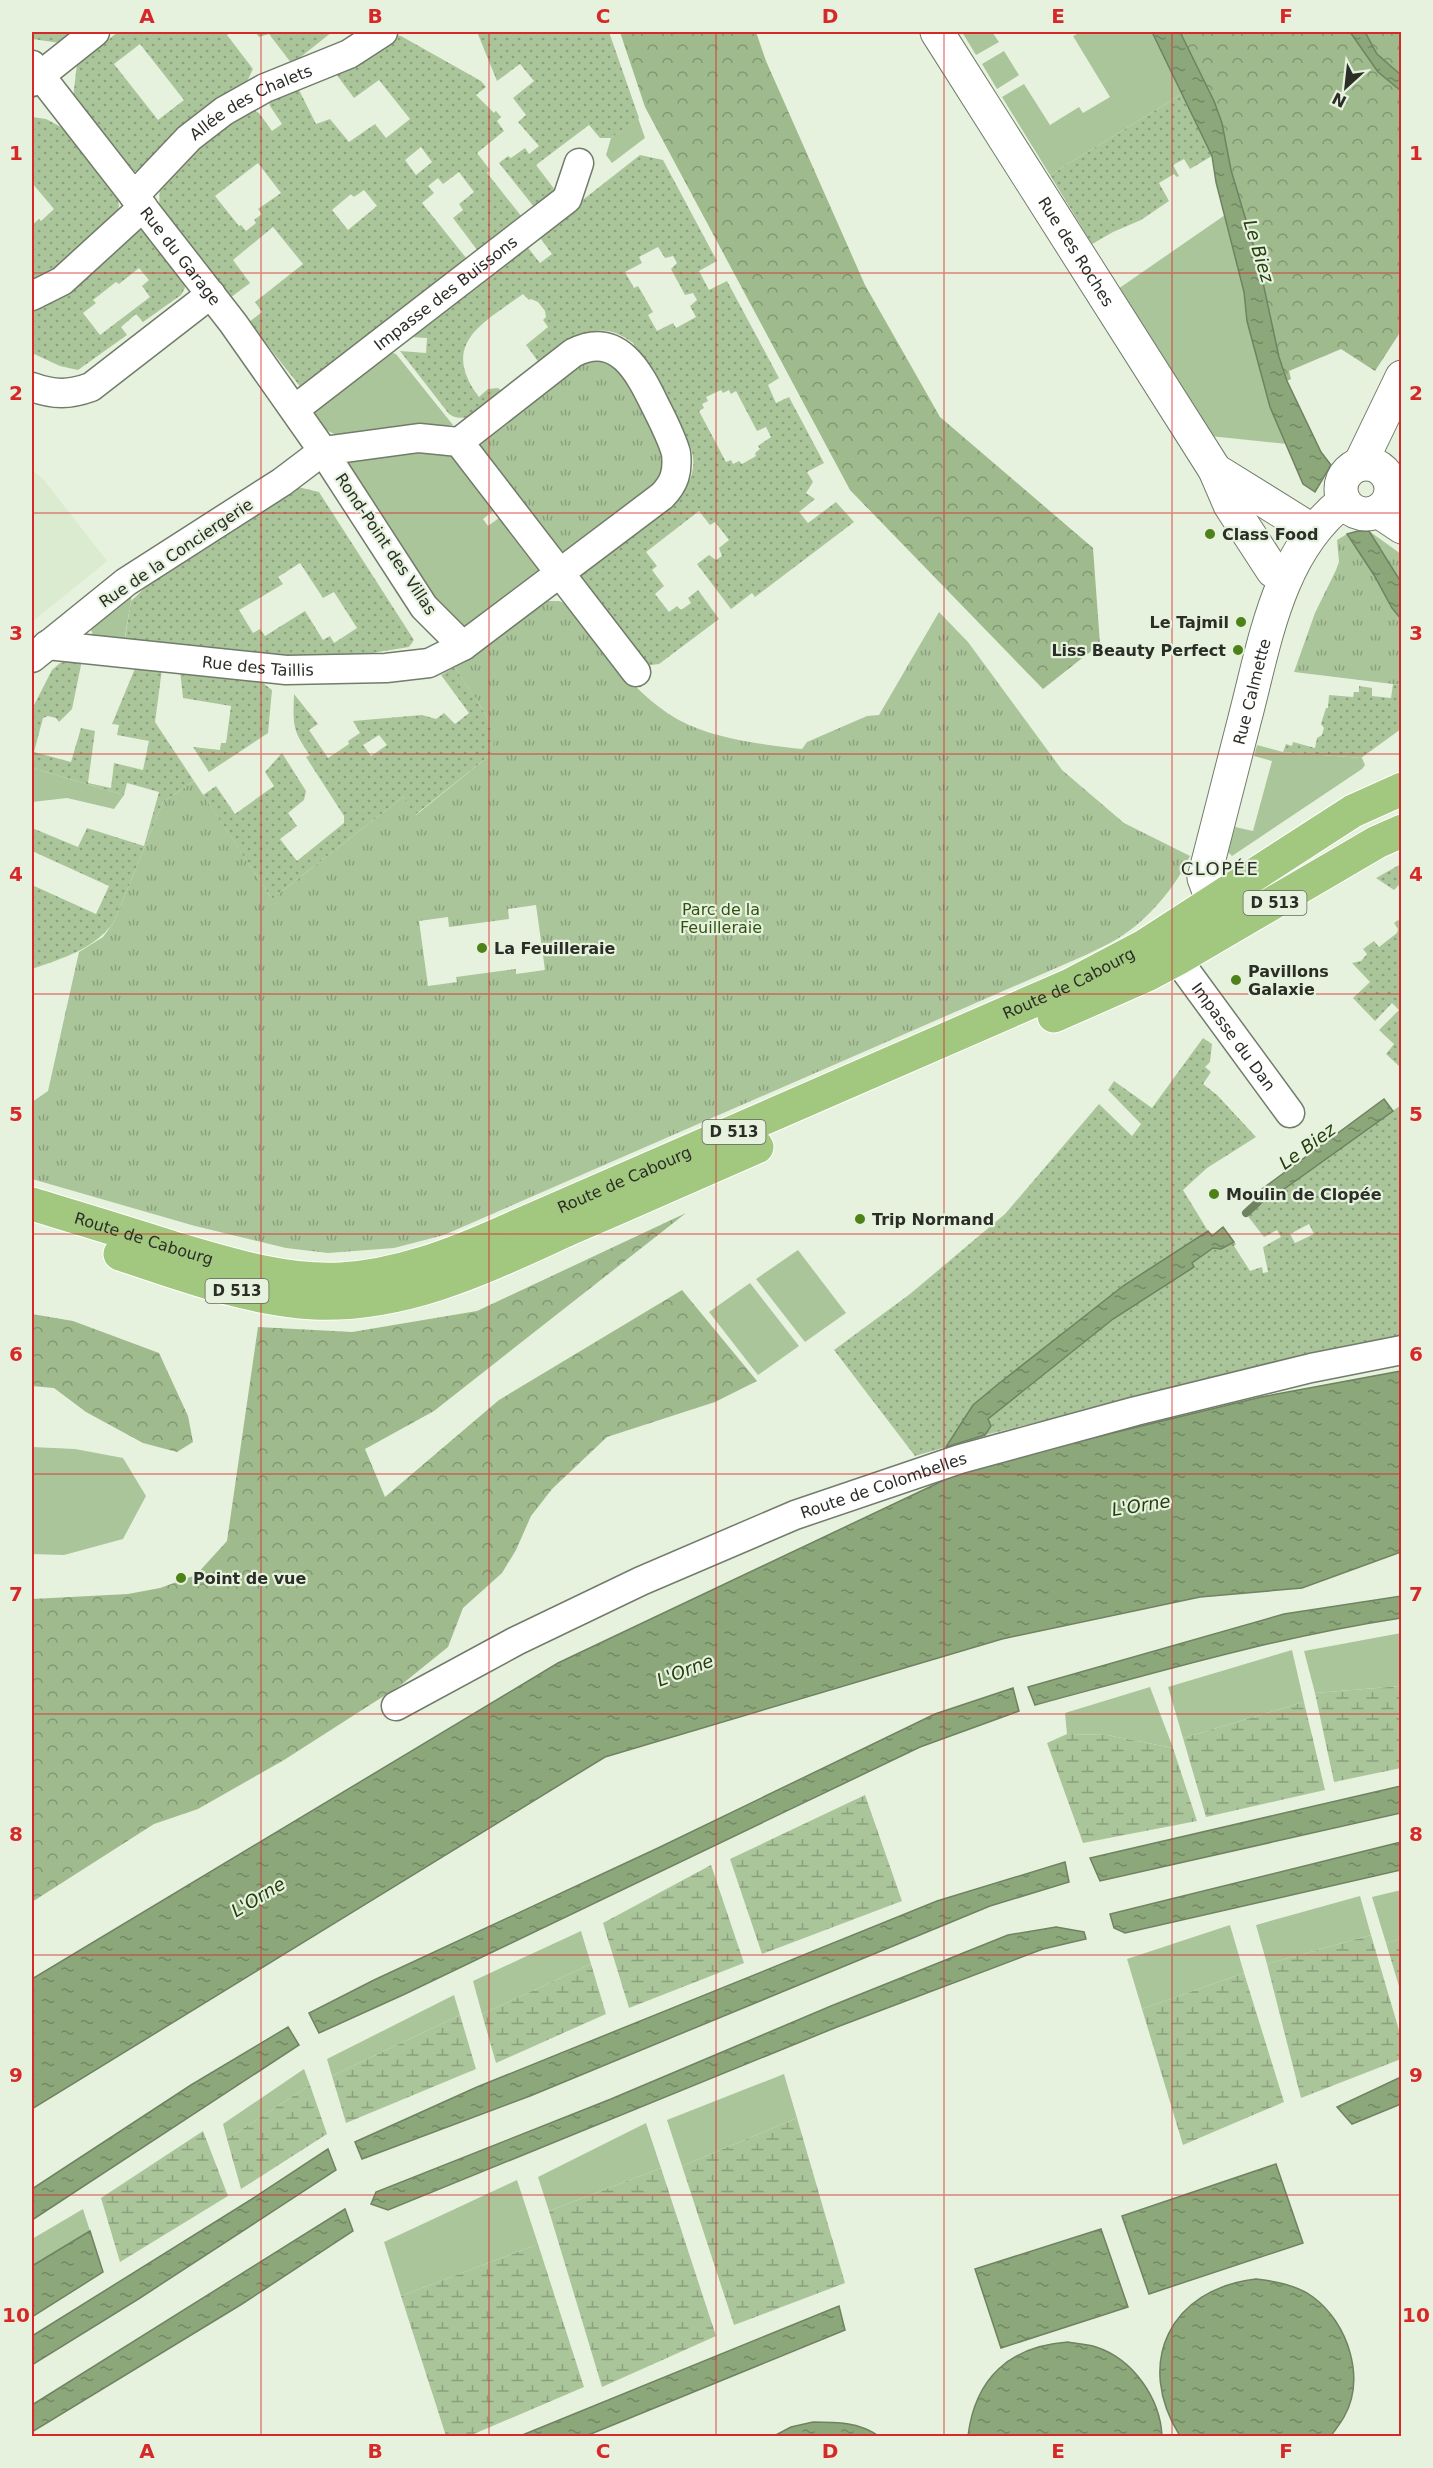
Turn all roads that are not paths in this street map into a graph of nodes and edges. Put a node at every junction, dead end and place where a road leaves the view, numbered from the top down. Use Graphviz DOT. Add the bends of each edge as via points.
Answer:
graph roads {
  1 [pos="95,32"];
  2 [pos="383,32"];
  3 [pos="937,32"];
  4 [pos="34,74"];
  5 [pos="579,163"];
  6 [pos="138,202"];
  7 [pos="211,294"];
  8 [pos="32,296"];
  9 [pos="1401,377"];
  10 [pos="32,387"];
  11 [pos="295,409"];
  12 [pos="459,442"];
  13 [pos="323,451"];
  14 [pos="1360,464"];
  15 [pos="1215,470"];
  16 [pos="1344,501"];
  17 [pos="1390,519"];
  18 [pos="1313,531"];
  19 [pos="558,572"];
  20 [pos="1286,578"];
  21 [pos="463,646"];
  22 [pos="39,652"];
  23 [pos="636,672"];
  24 [pos="1401,789"];
  25 [pos="1401,831"];
  26 [pos="1213,902"];
  27 [pos="1177,959"];
  28 [pos="1290,1113"];
  29 [pos="32,1204"];
  30 [pos="32,1226"];
  31 [pos="1401,1350"];
  32 [pos="396,1706"];
  1 -- 4 [label="street"];
  2 -- 6 [label="street, Allée des Chalets" via="349,54 265,88 224,111 189,138"];
  3 -- 15 [label="street, Rue des Roches"];
  4 -- 6 [label="street, Rue du Garage"];
  5 -- 11 [label="street, Impasse des Buissons" via="567,199"];
  6 -- 7 [label="street, Rue du Garage"];
  6 -- 8 [label="street, Allée des Chalets" via="62,281"];
  7 -- 10 [label="street" via="91,387 71,394"];
  7 -- 11 [label="street, Rue du Garage"];
  9 -- 14 [label="street"];
  11 -- 13 [label="street, Rue du Garage"];
  12 -- 13 [label="street, Rond-Point des Villas" via="419,438"];
  12 -- 19 [label="street"];
  12 -- 19 [label="street" via="573,352 594,346 608,348 632,364 673,441 678,464 675,478 662,495"];
  13 -- 21 [label="street, Rond-Point des Villas" via="424,608"];
  13 -- 22 [label="street, Rue de la Conciergerie" via="282,482 126,582"];
  14 -- 16 [label="street" via="1345,474 1341,483"];
  14 -- 17 [label="street" via="1380,468 1387,475 1391,485 1386,504"];
  15 -- 18 [label="street, Rue des Roches"];
  15 -- 20 [label="street, Rue des Roches" via="1230,505 1274,571"];
  16 -- 17 [label="street" via="1359,513"];
  16 -- 18 [label="street, Rue Calmette"];
  18 -- 20 [label="street, Rue Calmette"];
  19 -- 21 [label="street"];
  19 -- 23 [label="street"];
  20 -- 26 [label="street, Rue Calmette" via="1270,621 1204,878"];
  21 -- 22 [label="street, Rue des Taillis" via="429,663 286,670"];
  24 -- 26 [label="main road, Route de Cabourg / D 513" via="1353,811"];
  25 -- 27 [label="main road, Route de Cabourg / D 513"];
  26 -- 29 [label="main road, Route de Cabourg / D 513" via="1070,986 479,1243 411,1267 341,1279 288,1277 215,1260"];
  27 -- 28 [label="street, Impasse du Dan"];
  27 -- 30 [label="main road, Route de Cabourg / D 513" via="450,1282 376,1300 314,1303 254,1295"];
  31 -- 32 [label="street, Route de Colombelles" via="1136,1411 960,1459 795,1515 641,1581 516,1641"];
}
